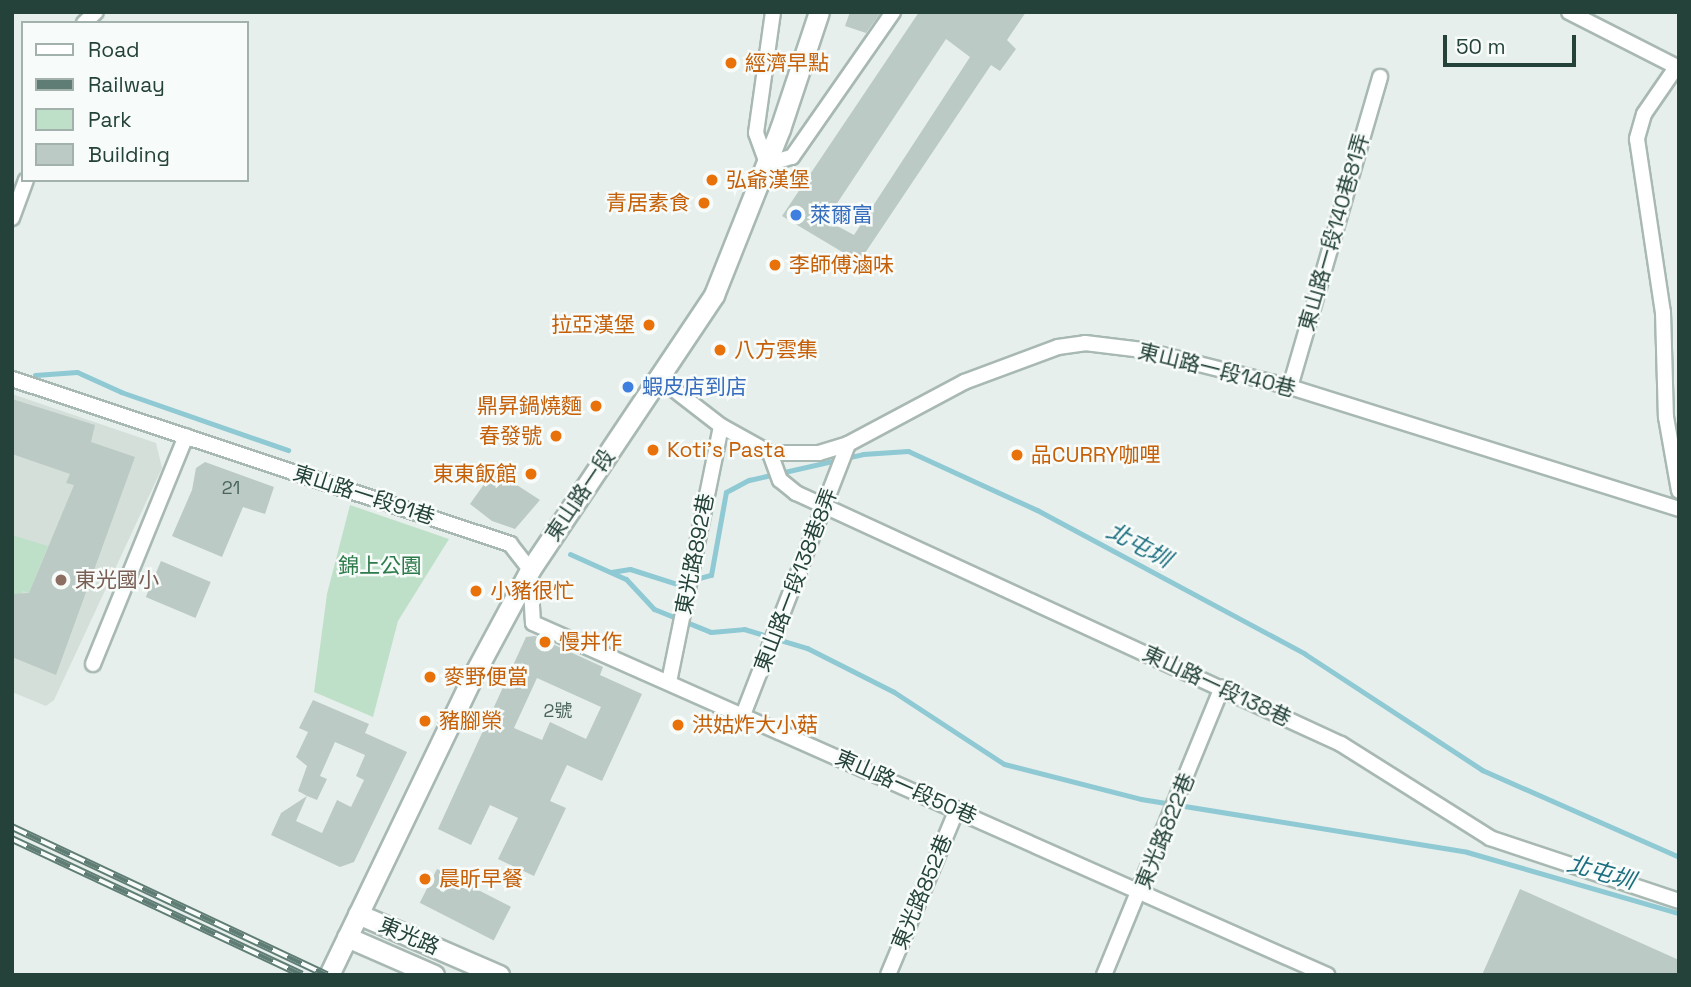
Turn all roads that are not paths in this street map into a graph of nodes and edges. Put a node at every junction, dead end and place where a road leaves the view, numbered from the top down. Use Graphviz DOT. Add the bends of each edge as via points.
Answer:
graph roads {
  1 [pos="773,12"];
  2 [pos="819,12"];
  3 [pos="893,12"];
  4 [pos="1569,12"];
  5 [pos="1678,67"];
  6 [pos="1380,77"];
  7 [pos="767,164"];
  8 [pos="25,182"];
  9 [pos="12,218"];
  10 [pos="659,378"];
  11 [pos="12,379"];
  12 [pos="1290,387"];
  13 [pos="721,426"];
  14 [pos="186,436"];
  15 [pos="848,444"];
  16 [pos="770,453"];
  17 [pos="1679,491"];
  18 [pos="825,508"];
  19 [pos="1679,509"];
  20 [pos="530,570"];
  21 [pos="93,664"];
  22 [pos="669,682"];
  23 [pos="1222,687"];
  24 [pos="743,715"];
  25 [pos="957,809"];
  26 [pos="1142,890"];
  27 [pos="1679,901"];
  28 [pos="358,914"];
  29 [pos="347,937"];
  30 [pos="329,975"];
  31 [pos="434,975"];
  32 [pos="499,975"];
  33 [pos="888,975"];
  34 [pos="1104,975"];
  35 [pos="1326,975"];
  1 -- 7 [label="street" via="757,133"];
  2 -- 7 [label="main road, 東山路一段"];
  3 -- 7 [label="street" via="792,157"];
  4 -- 5 [label="street"];
  5 -- 17 [label="street" via="1644,114 1637,139 1663,312 1666,417"];
  6 -- 12 [label="street, 東山路一段140巷81弄"];
  7 -- 10 [label="main road, 東山路一段" via="714,295"];
  8 -- 9 [label="street"];
  10 -- 13 [label="street, 東山路一段140巷"];
  10 -- 20 [label="main road, 東山路一段"];
  11 -- 14 [label="street, 東山路一段91巷"];
  12 -- 15 [label="street, 東山路一段140巷" via="1214,365 1085,343 1058,347 964,382"];
  12 -- 19 [label="street, 東山路一段140巷"];
  13 -- 16 [label="street, 東山路一段140巷"];
  13 -- 22 [label="street, 東光路892巷"];
  14 -- 20 [label="street, 東山路一段91巷" via="510,544"];
  14 -- 21 [label="street"];
  15 -- 16 [label="street, 東山路一段140巷" via="819,453"];
  15 -- 18 [label="street, 東山路一段138巷8弄"];
  16 -- 18 [label="street, 東山路一段138巷" via="780,480"];
  18 -- 23 [label="street, 東山路一段138巷"];
  18 -- 24 [label="street, 東山路一段138巷8弄"];
  20 -- 22 [label="street, 東山路一段50巷" via="533,623"];
  20 -- 28 [label="main road, 東山路一段"];
  22 -- 24 [label="street, 東山路一段50巷"];
  23 -- 26 [label="street, 東光路822巷"];
  23 -- 27 [label="street, 東山路一段138巷" via="1341,744 1490,838"];
  24 -- 25 [label="street, 東山路一段50巷"];
  25 -- 26 [label="street, 東山路一段50巷"];
  25 -- 33 [label="street, 東光路852巷"];
  26 -- 34 [label="street, 東光路822巷"];
  26 -- 35 [label="street, 東山路一段50巷"];
  28 -- 29 [label="main road, 東山路一段"];
  28 -- 32 [label="main road, 東光路"];
  29 -- 30 [label="main road, 東山路一段"];
  29 -- 31 [label="main road, 東光路"];
}
